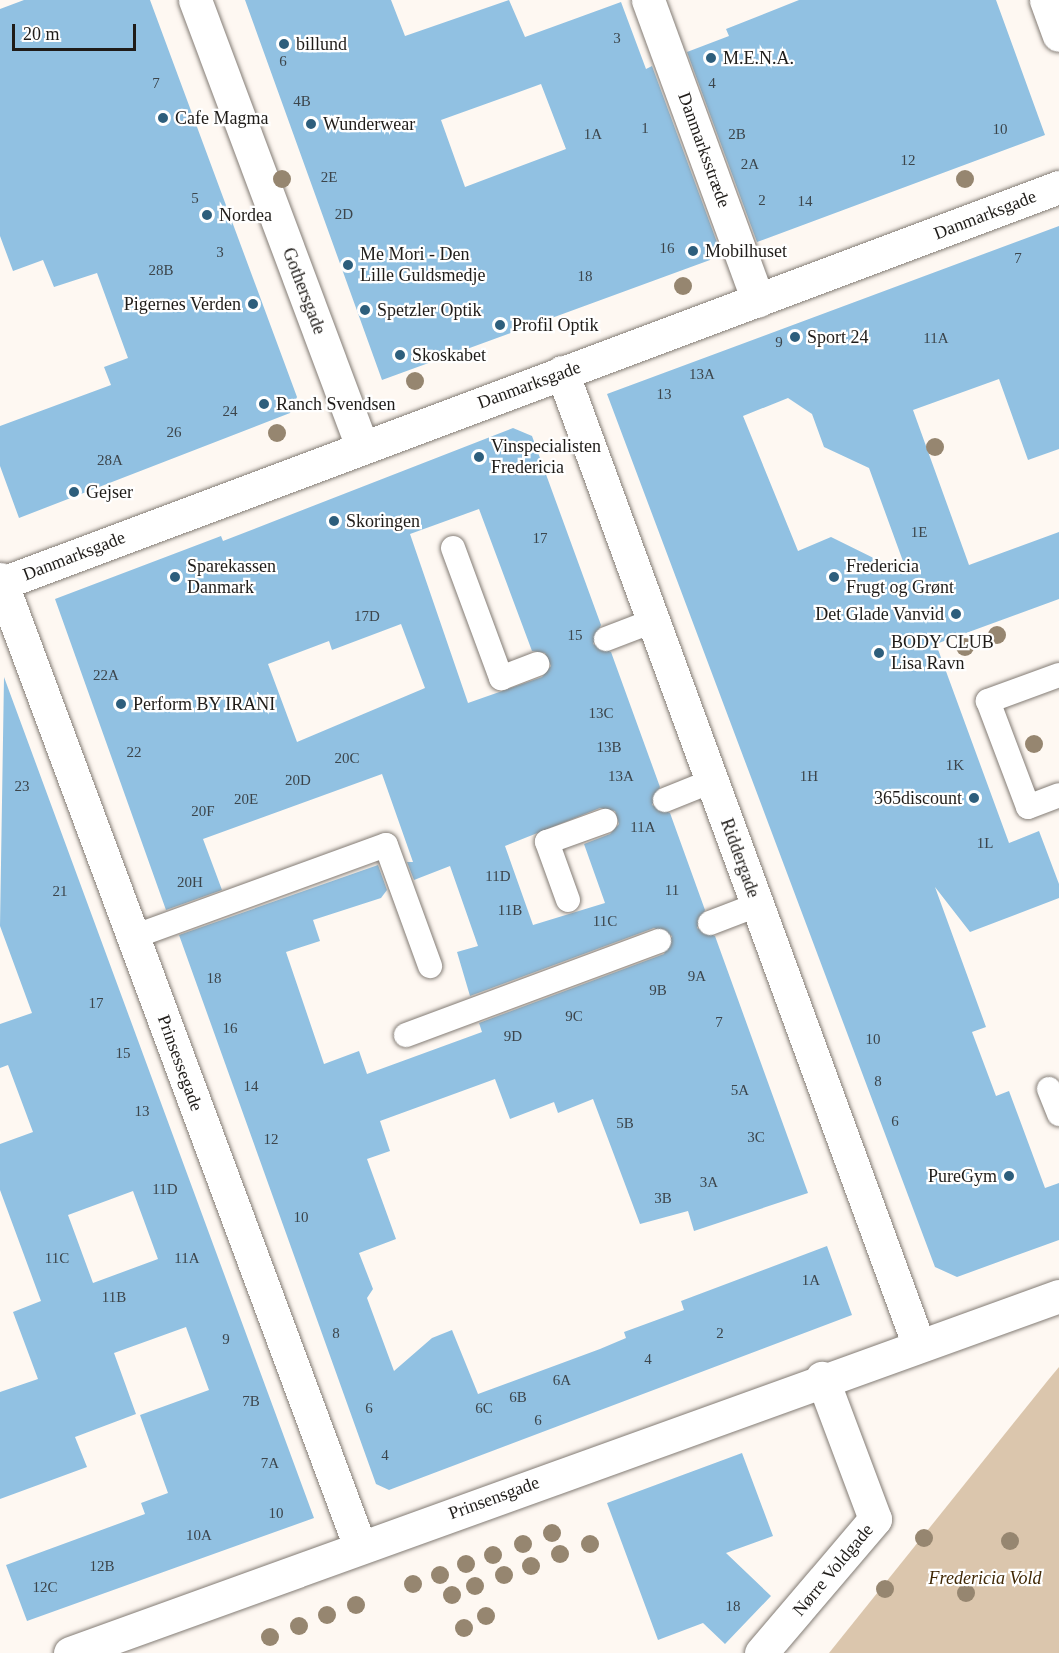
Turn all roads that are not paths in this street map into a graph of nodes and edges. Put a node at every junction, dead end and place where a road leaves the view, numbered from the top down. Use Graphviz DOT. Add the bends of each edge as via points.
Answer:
graph roads {
  1 [pos="195,0"];
  2 [pos="648,0"];
  3 [pos="1046,0"];
  4 [pos="1059,35"];
  5 [pos="1059,187"];
  6 [pos="758,300"];
  7 [pos="562,372"];
  8 [pos="362,446"];
  9 [pos="453,548"];
  10 [pos="0,582"];
  11 [pos="653,621"];
  12 [pos="606,639"];
  13 [pos="537,664"];
  14 [pos="1059,675"];
  15 [pos="712,782"];
  16 [pos="1059,795"];
  17 [pos="665,800"];
  18 [pos="605,821"];
  19 [pos="568,900"];
  20 [pos="757,905"];
  21 [pos="710,922"];
  22 [pos="133,936"];
  23 [pos="659,941"];
  24 [pos="430,966"];
  25 [pos="406,1035"];
  26 [pos="1049,1089"];
  27 [pos="1059,1114"];
  28 [pos="1059,1296"];
  29 [pos="918,1343"];
  30 [pos="822,1378"];
  31 [pos="360,1547"];
  32 [pos="70,1653"];
  33 [pos="761,1653"];
  1 -- 8 [label="street, Gothersgade"];
  2 -- 6 [label="street, Danmarksstræde"];
  3 -- 4 [label="street"];
  5 -- 6 [label="street, Danmarksgade"];
  6 -- 7 [label="street, Danmarksgade"];
  7 -- 8 [label="street, Danmarksgade"];
  7 -- 11 [label="street, Riddergade"];
  8 -- 10 [label="street, Danmarksgade"];
  9 -- 13 [label="lane" via="501,678"];
  10 -- 22 [label="street, Prinsessegade"];
  11 -- 12 [label="lane"];
  11 -- 15 [label="street, Riddergade"];
  14 -- 16 [label="lane" via="988,701 1028,807"];
  15 -- 17 [label="lane"];
  15 -- 20 [label="street, Riddergade"];
  18 -- 19 [label="lane" via="547,842"];
  20 -- 21 [label="lane"];
  20 -- 29 [label="street, Riddergade"];
  22 -- 24 [label="lane" via="386,845"];
  22 -- 31 [label="street, Prinsessegade"];
  23 -- 25 [label="lane"];
  26 -- 27 [label="lane"];
  28 -- 29 [label="street"];
  29 -- 30 [label="street, Prinsensgade"];
  30 -- 31 [label="street, Prinsensgade"];
  30 -- 33 [label="street, Nørre Voldgade" via="875,1520"];
  31 -- 32 [label="street, Prinsensgade"];
}
